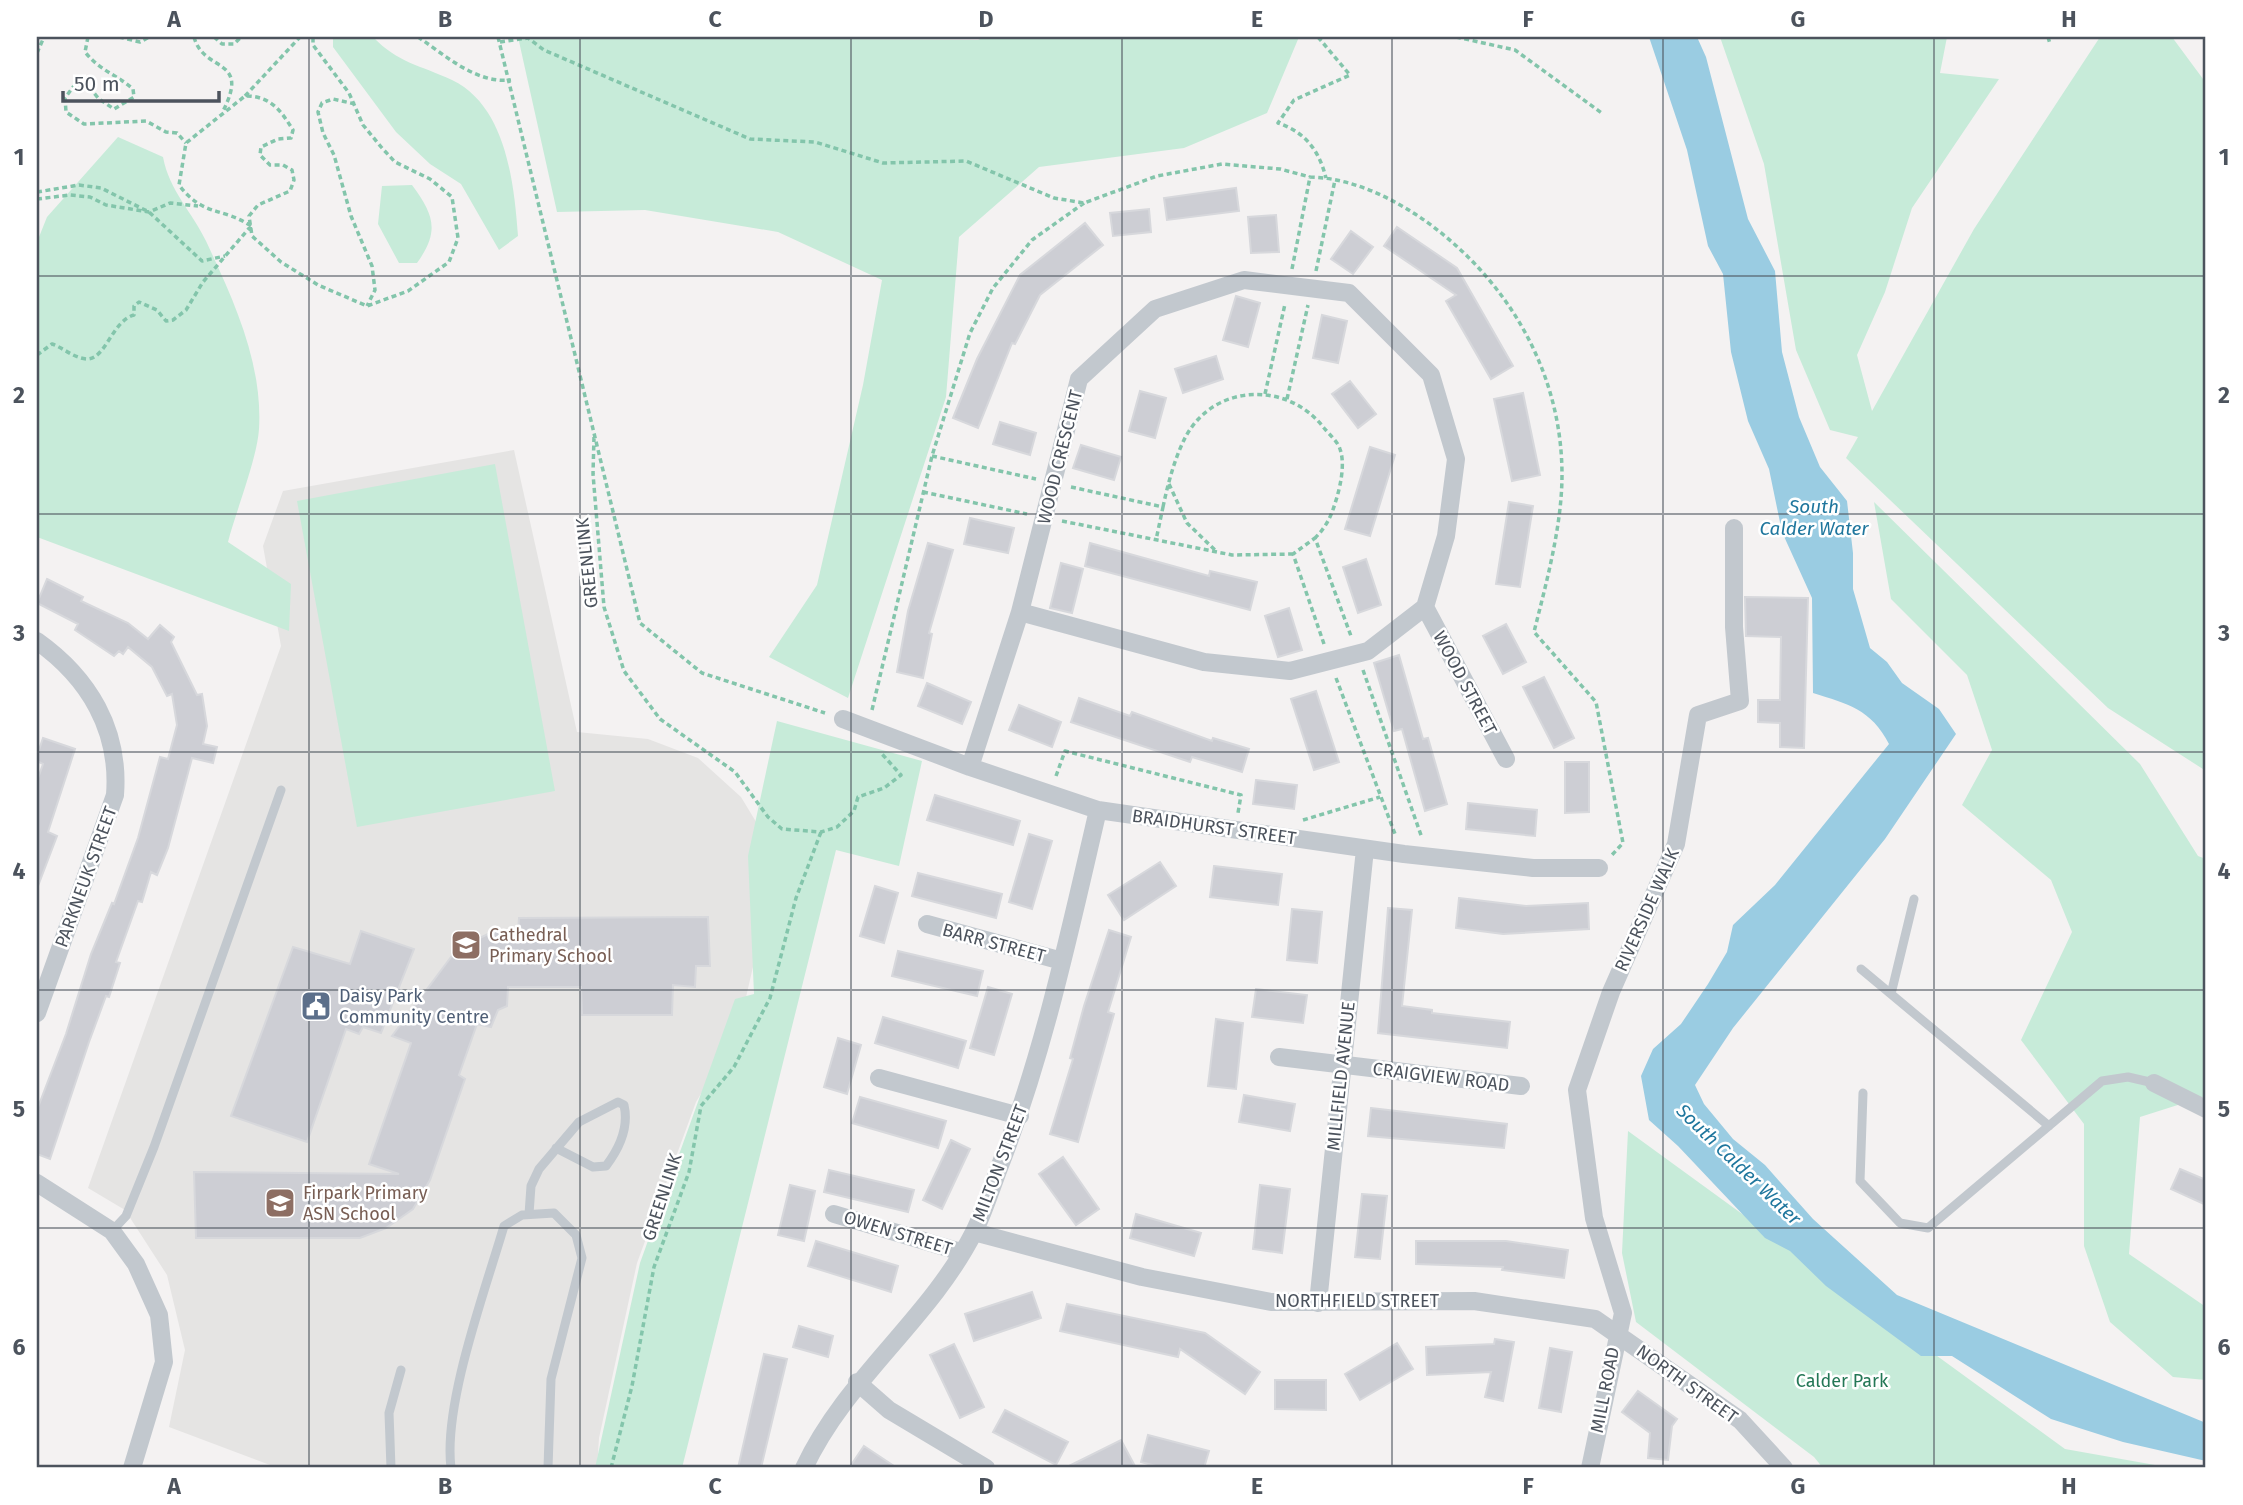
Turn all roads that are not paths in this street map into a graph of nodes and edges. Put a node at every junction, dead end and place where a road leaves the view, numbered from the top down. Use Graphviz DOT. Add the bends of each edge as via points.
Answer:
graph roads {
  1 [pos="1734,527"];
  2 [pos="1425,607"];
  3 [pos="1020,612"];
  4 [pos="37,641"];
  5 [pos="844,719"];
  6 [pos="1506,759"];
  7 [pos="970,767"];
  8 [pos="281,790"];
  9 [pos="1098,810"];
  10 [pos="1365,849"];
  11 [pos="1599,868"];
  12 [pos="1914,899"];
  13 [pos="927,924"];
  14 [pos="1062,961"];
  15 [pos="1861,969"];
  16 [pos="1891,994"];
  17 [pos="37,1013"];
  18 [pos="1279,1057"];
  19 [pos="1342,1065"];
  20 [pos="879,1078"];
  21 [pos="2154,1083"];
  22 [pos="1521,1086"];
  23 [pos="1863,1093"];
  24 [pos="2206,1109"];
  25 [pos="1020,1116"];
  26 [pos="2049,1126"];
  27 [pos="556,1148"];
  28 [pos="37,1183"];
  29 [pos="529,1214"];
  30 [pos="834,1214"];
  31 [pos="112,1231"];
  32 [pos="974,1232"];
  33 [pos="961,1252"];
  34 [pos="1318,1303"];
  35 [pos="1623,1313"];
  36 [pos="1617,1333"];
  37 [pos="401,1370"];
  38 [pos="857,1382"];
  39 [pos="132,1468"];
  40 [pos="391,1468"];
  41 [pos="451,1468"];
  42 [pos="548,1468"];
  43 [pos="804,1468"];
  44 [pos="986,1468"];
  45 [pos="1590,1468"];
  46 [pos="1784,1468"];
  1 -- 35 [label="street, RIVERSIDE WALK" via="1734,628 1741,701 1698,715 1676,844 1611,992 1577,1090 1594,1218"];
  2 -- 3 [label="street" via="1368,651 1290,671 1204,662"];
  2 -- 3 [label="street, WOOD CRESCENT" via="1446,536 1456,459 1431,374 1349,293 1244,280 1155,309 1079,379"];
  2 -- 6 [label="street, WOOD STREET"];
  3 -- 7 [label="street, WOOD CRESCENT"];
  4 -- 17 [label="street, PARKNEUK STREET" via="73,671 109,725 117,772 116,795"];
  5 -- 7 [label="street, BRAIDHURST STREET"];
  7 -- 9 [label="street, BRAIDHURST STREET"];
  8 -- 31 [label="lane" via="154,1147 126,1216"];
  9 -- 10 [label="street, BRAIDHURST STREET"];
  9 -- 14 [label="street, MILTON STREET"];
  10 -- 11 [label="street, BRAIDHURST STREET" via="1533,867"];
  10 -- 19 [label="street, MILLFIELD AVENUE"];
  12 -- 16 [label="lane"];
  13 -- 14 [label="street, BARR STREET"];
  14 -- 25 [label="street, MILTON STREET"];
  15 -- 16 [label="lane"];
  16 -- 26 [label="lane"];
  18 -- 19 [label="street, CRAIGVIEW ROAD"];
  19 -- 22 [label="street, CRAIGVIEW ROAD"];
  19 -- 34 [label="street, MILLFIELD AVENUE"];
  20 -- 25 [label="street"];
  21 -- 24 [label="street"];
  21 -- 26 [label="lane" via="2128,1077 2102,1081"];
  23 -- 26 [label="lane" via="1860,1181 1900,1223 1928,1228"];
  25 -- 32 [label="street, MILTON STREET"];
  27 -- 27 [label="lane" via="593,1112 618,1102 624,1105 627,1118 621,1140 606,1166 593,1167"];
  27 -- 29 [label="lane" via="538,1168"];
  28 -- 31 [label="street"];
  29 -- 41 [label="lane" via="504,1226 461,1373"];
  29 -- 42 [label="lane" via="554,1213 576,1235 582,1258 551,1379"];
  30 -- 33 [label="street, OWEN STREET"];
  31 -- 39 [label="street" via="148,1288 163,1340 160,1382"];
  32 -- 33 [label="street, MILTON STREET"];
  32 -- 34 [label="street, NORTHFIELD STREET" via="1142,1277 1271,1302"];
  33 -- 38 [label="street, MILTON STREET" via="941,1286"];
  34 -- 36 [label="street, NORTHFIELD STREET" via="1474,1301 1595,1319"];
  35 -- 36 [label="street, MILL ROAD"];
  36 -- 45 [label="street, MILL ROAD"];
  36 -- 46 [label="street, NORTH STREET" via="1740,1420"];
  37 -- 40 [label="lane" via="389,1413"];
  38 -- 43 [label="street, MILTON STREET"];
  38 -- 44 [label="street" via="889,1410"];
}
